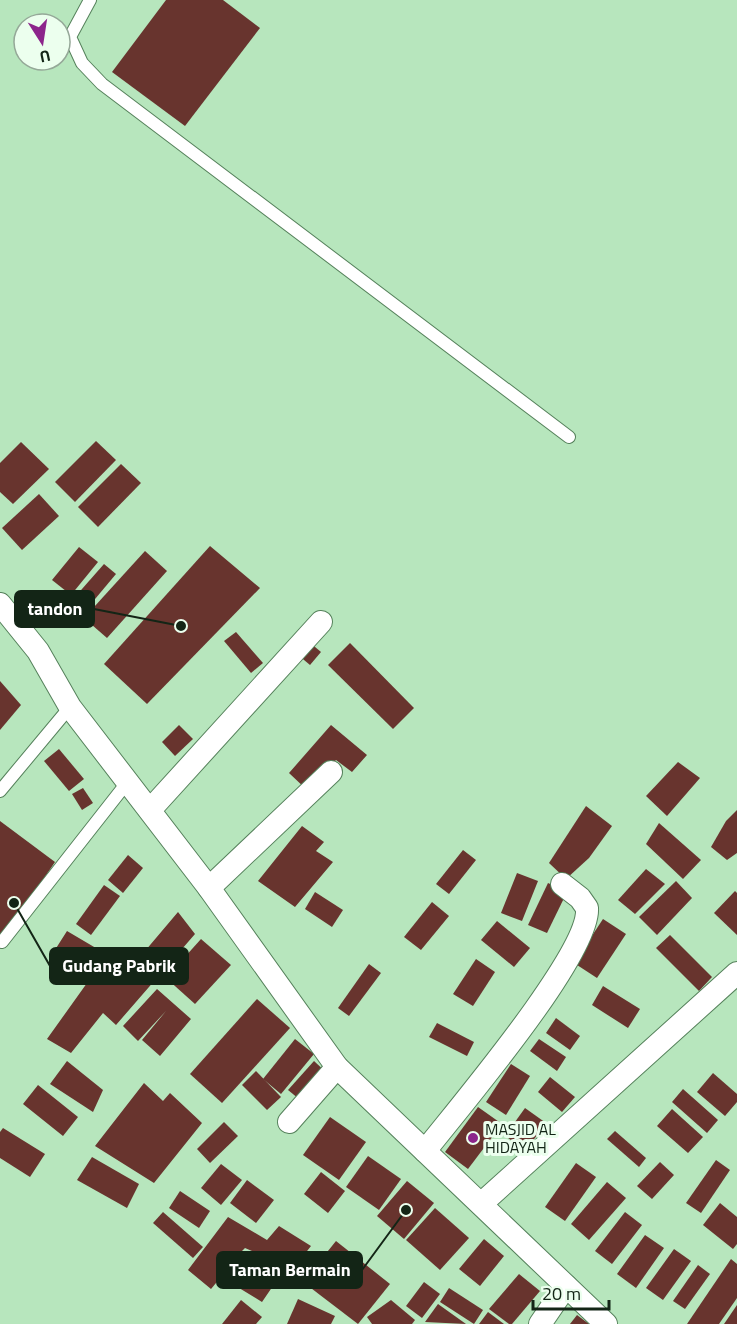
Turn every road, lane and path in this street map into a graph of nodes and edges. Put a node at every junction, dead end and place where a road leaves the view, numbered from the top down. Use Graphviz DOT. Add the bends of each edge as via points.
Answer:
graph roads {
  1 [pos="90,0"];
  2 [pos="569,437"];
  3 [pos="0,604"];
  4 [pos="321,622"];
  5 [pos="70,707"];
  6 [pos="331,772"];
  7 [pos="126,784"];
  8 [pos="0,791"];
  9 [pos="150,810"];
  10 [pos="562,884"];
  11 [pos="208,888"];
  12 [pos="2,942"];
  13 [pos="737,973"];
  14 [pos="337,1067"];
  15 [pos="289,1122"];
  16 [pos="425,1151"];
  17 [pos="481,1204"];
  18 [pos="566,1286"];
  19 [pos="540,1324"];
  20 [pos="606,1324"];
  1 -- 2 [label="lane" via="70,37 82,63 102,84"];
  3 -- 5 [label="street" via="38,651"];
  4 -- 9 [label="street"];
  5 -- 7 [label="street"];
  5 -- 8 [label="lane"];
  6 -- 11 [label="street"];
  7 -- 9 [label="street"];
  7 -- 12 [label="lane"];
  9 -- 11 [label="street"];
  10 -- 16 [label="street" via="587,908 582,931 542,1002"];
  11 -- 14 [label="street"];
  13 -- 17 [label="street"];
  14 -- 15 [label="street"];
  14 -- 16 [label="street"];
  16 -- 17 [label="street"];
  17 -- 18 [label="street"];
  18 -- 19 [label="street"];
  18 -- 20 [label="street"];
}
